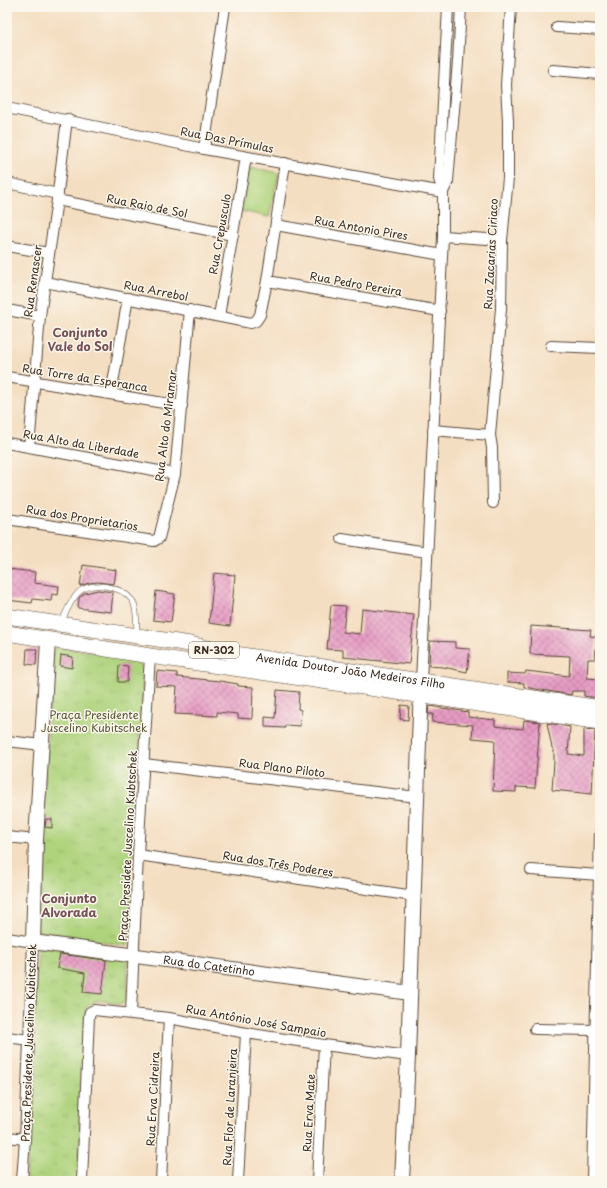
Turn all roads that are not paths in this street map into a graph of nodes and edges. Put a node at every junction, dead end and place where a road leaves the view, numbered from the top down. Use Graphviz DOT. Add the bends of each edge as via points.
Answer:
graph roads {
  1 [pos="225,7"];
  2 [pos="448,7"];
  3 [pos="461,7"];
  4 [pos="511,7"];
  5 [pos="557,27"];
  6 [pos="600,30"];
  7 [pos="444,61"];
  8 [pos="458,62"];
  9 [pos="553,70"];
  10 [pos="600,74"];
  11 [pos="7,108"];
  12 [pos="67,119"];
  13 [pos="204,149"];
  14 [pos="246,156"];
  15 [pos="285,163"];
  16 [pos="7,183"];
  17 [pos="443,192"];
  18 [pos="58,197"];
  19 [pos="276,225"];
  20 [pos="233,235"];
  21 [pos="443,236"];
  22 [pos="502,240"];
  23 [pos="7,246"];
  24 [pos="49,254"];
  25 [pos="442,254"];
  26 [pos="267,281"];
  27 [pos="45,282"];
  28 [pos="128,298"];
  29 [pos="7,310"];
  30 [pos="190,310"];
  31 [pos="440,312"];
  32 [pos="40,316"];
  33 [pos="219,316"];
  34 [pos="551,346"];
  35 [pos="600,348"];
  36 [pos="7,377"];
  37 [pos="33,382"];
  38 [pos="111,394"];
  39 [pos="182,406"];
  40 [pos="433,430"];
  41 [pos="490,434"];
  42 [pos="7,443"];
  43 [pos="29,447"];
  44 [pos="174,474"];
  45 [pos="493,503"];
  46 [pos="7,519"];
  47 [pos="342,539"];
  48 [pos="154,541"];
  49 [pos="427,552"];
  50 [pos="7,616"];
  51 [pos="60,624"];
  52 [pos="7,633"];
  53 [pos="114,633"];
  54 [pos="137,636"];
  55 [pos="48,641"];
  56 [pos="190,644"];
  57 [pos="150,656"];
  58 [pos="421,681"];
  59 [pos="420,696"];
  60 [pos="600,708"];
  61 [pos="600,722"];
  62 [pos="7,741"];
  63 [pos="42,745"];
  64 [pos="144,764"];
  65 [pos="417,797"];
  66 [pos="600,831"];
  67 [pos="7,837"];
  68 [pos="36,840"];
  69 [pos="138,854"];
  70 [pos="530,870"];
  71 [pos="599,875"];
  72 [pos="414,896"];
  73 [pos="7,938"];
  74 [pos="33,942"];
  75 [pos="134,956"];
  76 [pos="410,994"];
  77 [pos="131,1013"];
  78 [pos="169,1018"];
  79 [pos="536,1029"];
  80 [pos="597,1030"];
  81 [pos="246,1033"];
  82 [pos="7,1037"];
  83 [pos="29,1040"];
  84 [pos="324,1045"];
  85 [pos="408,1056"];
  86 [pos="7,1137"];
  87 [pos="25,1139"];
  88 [pos="597,1154"];
  89 [pos="22,1181"];
  90 [pos="82,1181"];
  91 [pos="161,1181"];
  92 [pos="238,1181"];
  93 [pos="317,1181"];
  94 [pos="402,1181"];
  95 [pos="592,1181"];
  1 -- 13 [label="street"];
  2 -- 7 [label="street"];
  3 -- 8 [label="street"];
  4 -- 22 [label="street, Rua Zacarias Ciriaco" via="506,85 508,178"];
  5 -- 6 [label="street"];
  7 -- 8 [label="street"];
  7 -- 17 [label="street" via="440,179"];
  8 -- 17 [label="street" via="448,181"];
  9 -- 10 [label="street"];
  11 -- 12 [label="street, Rua Das Prímulas"];
  12 -- 13 [label="street, Rua Das Prímulas"];
  12 -- 18 [label="street, Rua Renascer"];
  13 -- 14 [label="street, Rua Das Prímulas"];
  14 -- 15 [label="street, Rua Das Prímulas"];
  14 -- 20 [label="street, Rua Crepusculo"];
  15 -- 17 [label="street, Rua Das Prímulas"];
  15 -- 19 [label="street"];
  16 -- 18 [label="street, Rua Raio de Sol"];
  17 -- 21 [label="street"];
  18 -- 20 [label="street, Rua Raio de Sol"];
  18 -- 24 [label="street, Rua Renascer"];
  19 -- 25 [label="street, Rua Antonio Pires"];
  19 -- 26 [label="street"];
  20 -- 33 [label="street, Rua Crepusculo"];
  21 -- 22 [label="street"];
  21 -- 25 [label="street"];
  22 -- 41 [label="street, Rua Zacarias Ciriaco" via="501,309"];
  23 -- 24 [label="street"];
  24 -- 27 [label="street, Rua Renascer"];
  25 -- 31 [label="street"];
  26 -- 31 [label="street, Rua Pedro Pereira"];
  26 -- 33 [label="street, Rua Arrebol" via="260,315 256,321"];
  27 -- 28 [label="street, Rua Arrebol"];
  27 -- 32 [label="street, Rua Renascer"];
  28 -- 30 [label="street, Rua Arrebol"];
  28 -- 38 [label="street"];
  29 -- 32 [label="street"];
  30 -- 33 [label="street, Rua Arrebol"];
  30 -- 39 [label="street, Rua Alto do Miramar"];
  31 -- 40 [label="street"];
  32 -- 37 [label="street, Rua Renascer"];
  34 -- 35 [label="street"];
  36 -- 37 [label="street, Rua Torre da Esperanca"];
  37 -- 38 [label="street, Rua Torre da Esperanca"];
  37 -- 43 [label="street, Rua Renascer"];
  38 -- 39 [label="street, Rua Torre da Esperanca"];
  39 -- 44 [label="street, Rua Alto do Miramar"];
  40 -- 41 [label="street"];
  40 -- 49 [label="street"];
  41 -- 45 [label="street, Rua Zacarias Ciriaco"];
  42 -- 43 [label="street, Rua Alto da Liberdade"];
  43 -- 44 [label="street, Rua Alto da Liberdade"];
  44 -- 48 [label="street, Rua Alto do Miramar" via="160,536"];
  46 -- 48 [label="street, Rua dos Proprietarios"];
  47 -- 49 [label="street"];
  49 -- 58 [label="street"];
  50 -- 51 [label="main road, Avenida Doutor João Medeiros Filho / RN-302"];
  51 -- 53 [label="main road, Avenida Doutor João Medeiros Filho / RN-302"];
  51 -- 54 [label="lane" via="79,592 96,586 116,589 132,601 136,609"];
  52 -- 55 [label="main road, Avenida Doutor João Medeiros Filho / RN-302"];
  53 -- 54 [label="main road, Avenida Doutor João Medeiros Filho / RN-302"];
  53 -- 55 [label="main road" via="89,635 55,632"];
  54 -- 56 [label="main road, Avenida Doutor João Medeiros Filho / RN-302"];
  55 -- 57 [label="main road, Avenida Doutor João Medeiros Filho / RN-302"];
  55 -- 63 [label="main road, Praça Presidente Juscelino Kubitschek"];
  56 -- 57 [label="main road" via="189,652 185,655 161,653"];
  56 -- 58 [label="main road, Avenida Doutor João Medeiros Filho / RN-302" via="235,654"];
  57 -- 59 [label="main road, Avenida Doutor João Medeiros Filho / RN-302"];
  57 -- 64 [label="street, Praça Presidete Juscelino Kubtschek"];
  58 -- 59 [label="main road"];
  58 -- 60 [label="main road, Avenida Doutor João Medeiros Filho / RN-302"];
  59 -- 61 [label="main road, Avenida Doutor João Medeiros Filho / RN-302"];
  59 -- 65 [label="main road"];
  62 -- 63 [label="street"];
  63 -- 68 [label="main road, Praça Presidente Juscelino Kubitschek"];
  64 -- 65 [label="street, Rua Plano Piloto"];
  64 -- 69 [label="street, Praça Presidete Juscelino Kubtschek"];
  65 -- 72 [label="main road"];
  66 -- 71 [label="street"];
  67 -- 68 [label="street"];
  68 -- 74 [label="main road, Praça Presidente Juscelino Kubitschek"];
  69 -- 72 [label="street, Rua dos Três Poderes"];
  69 -- 75 [label="street, Praça Presidete Juscelino Kubtschek"];
  70 -- 71 [label="street"];
  71 -- 80 [label="street"];
  72 -- 76 [label="main road"];
  73 -- 74 [label="street, Rua do Catetinho"];
  74 -- 75 [label="main road, Rua do Catetinho"];
  74 -- 83 [label="street, Praça Presidente Juscelino Kubitschek"];
  75 -- 76 [label="main road, Rua do Catetinho"];
  75 -- 77 [label="street, Praça Presidete Juscelino Kubtschek"];
  76 -- 85 [label="main road"];
  77 -- 78 [label="street, Rua Antônio José Sampaio"];
  77 -- 90 [label="street, Rua Antônio José Sampaio" via="99,1010 90,1012"];
  78 -- 81 [label="street, Rua Antônio José Sampaio"];
  78 -- 91 [label="street, Rua Erva Cidreira"];
  79 -- 80 [label="street"];
  80 -- 88 [label="street"];
  81 -- 84 [label="street, Rua Antônio José Sampaio"];
  81 -- 92 [label="street, Rua Flor de Laranjeira"];
  82 -- 83 [label="street"];
  83 -- 87 [label="street, Praça Presidente Juscelino Kubitschek"];
  84 -- 85 [label="street, Rua Antônio José Sampaio"];
  84 -- 93 [label="street, Rua Erva Mate"];
  85 -- 94 [label="main road"];
  86 -- 87 [label="street"];
  87 -- 89 [label="street, Praça Presidente Juscelino Kubitschek"];
  88 -- 95 [label="street"];
}
